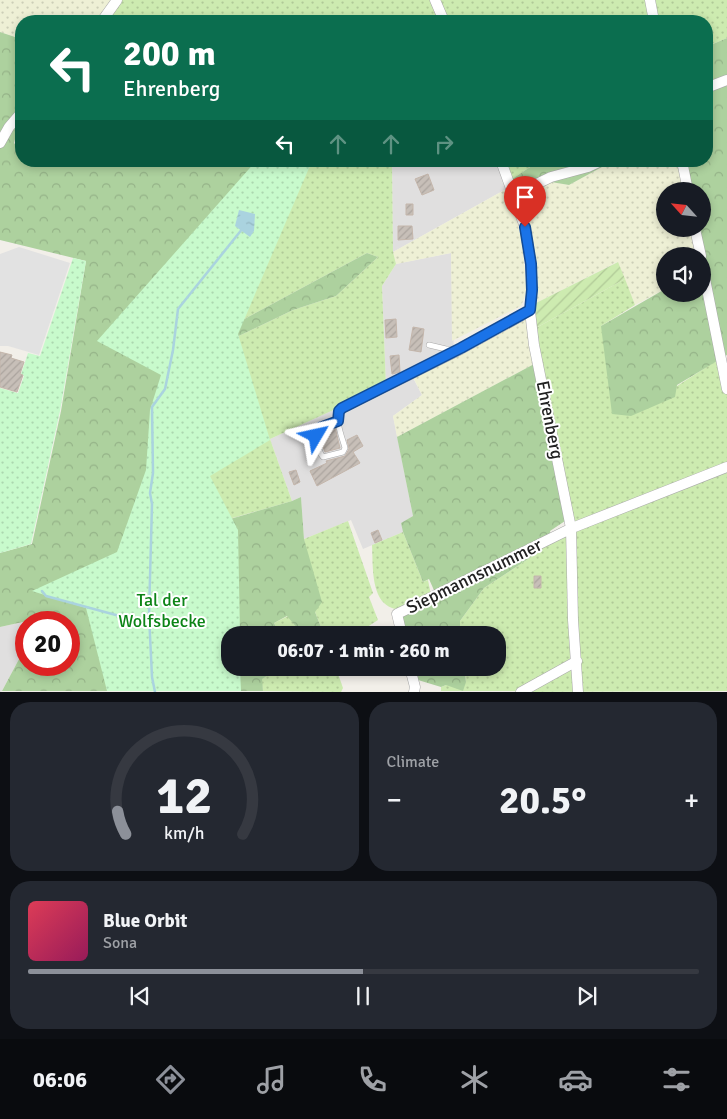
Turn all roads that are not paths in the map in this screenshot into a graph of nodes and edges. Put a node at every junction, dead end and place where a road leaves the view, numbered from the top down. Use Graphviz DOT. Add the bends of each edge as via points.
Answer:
graph roads {
  1 [pos="117,0"];
  2 [pos="435,0"];
  3 [pos="650,0"];
  4 [pos="106,15"];
  5 [pos="441,15"];
  6 [pos="653,15"];
  7 [pos="727,80"];
  8 [pos="713,85"];
  9 [pos="15,121"];
  10 [pos="0,143"];
  11 [pos="503,167"];
  12 [pos="590,167"];
  13 [pos="683,167"];
  14 [pos="686,182"];
  15 [pos="514,195"];
  16 [pos="710,302"];
  17 [pos="530,310"];
  18 [pos="429,345"];
  19 [pos="461,348"];
  20 [pos="727,389"];
  21 [pos="342,408"];
  22 [pos="338,421"];
  23 [pos="727,467"];
  24 [pos="572,528"];
  25 [pos="400,626"];
  26 [pos="577,662"];
  27 [pos="412,676"];
  28 [pos="414,692"];
  29 [pos="522,692"];
  30 [pos="578,692"];
  1 -- 4 [label="street"];
  2 -- 5 [label="street"];
  3 -- 6 [label="street"];
  7 -- 8 [label="street"];
  9 -- 10 [label="street"];
  11 -- 15 [label="street, Ehrenberg"];
  12 -- 15 [label="street" via="551,177"];
  13 -- 14 [label="street"];
  15 -- 17 [label="street, Ehrenberg" via="525,227 531,264"];
  16 -- 20 [label="street"];
  17 -- 19 [label="street"];
  17 -- 24 [label="street, Ehrenberg" via="534,345"];
  18 -- 19 [label="lane"];
  19 -- 21 [label="street"];
  21 -- 22 [label="lane"];
  22 -- 22 [label="lane" via="345,450 323,457 317,430"];
  23 -- 24 [label="street"];
  24 -- 25 [label="street, Siepmannsnummer" via="397,614"];
  24 -- 26 [label="street, Ehrenberg"];
  26 -- 29 [label="street"];
  26 -- 30 [label="street, Ehrenberg"];
  27 -- 28 [label="street"];
}
